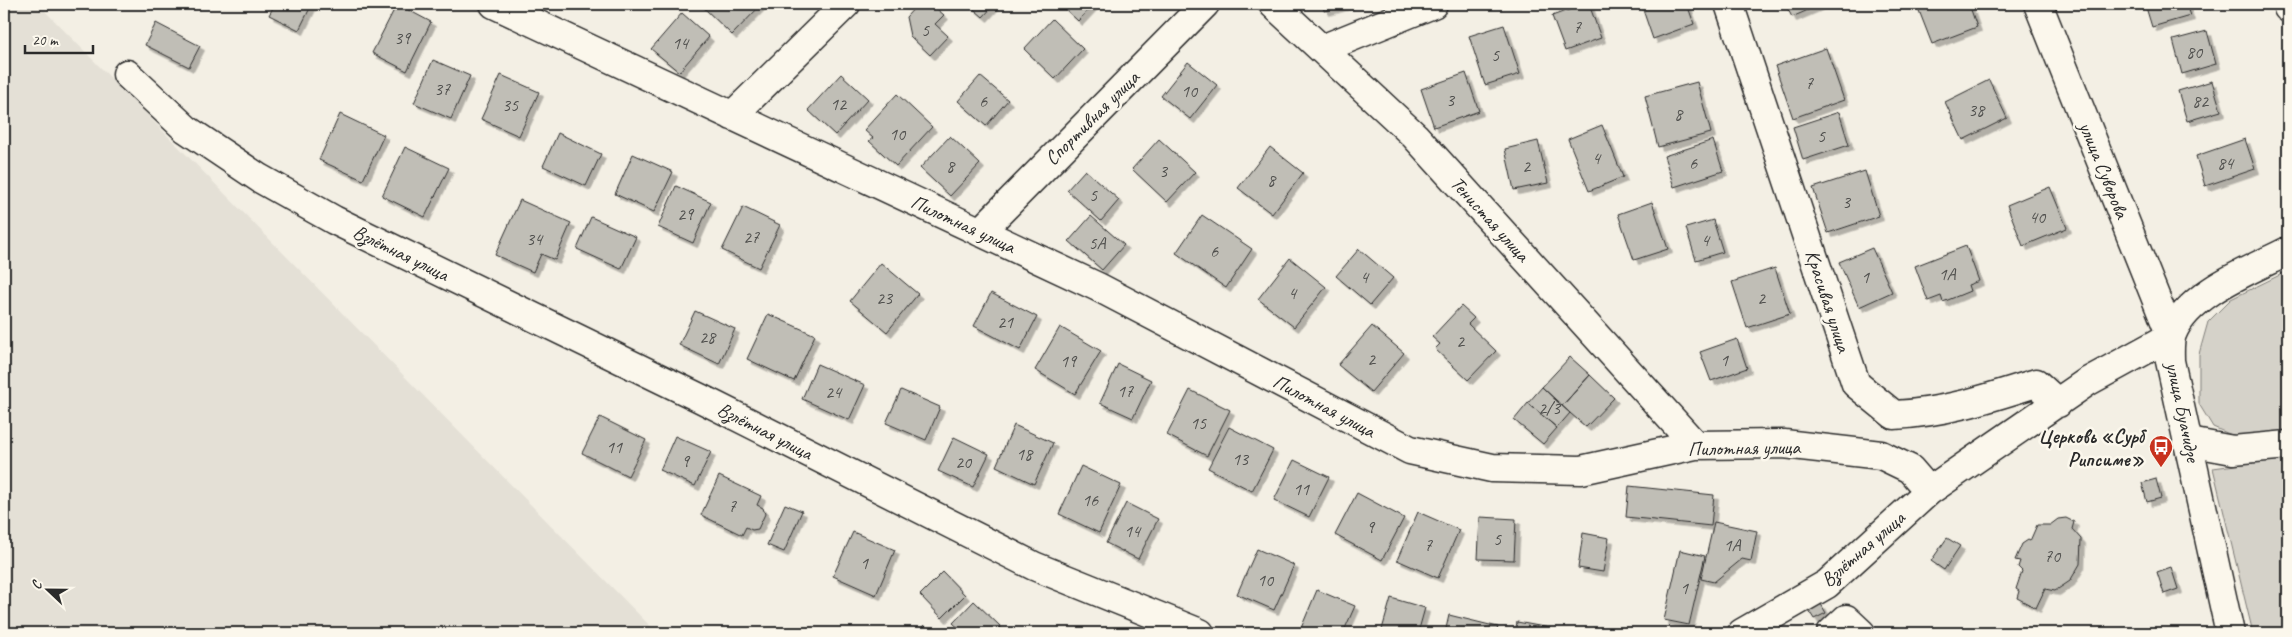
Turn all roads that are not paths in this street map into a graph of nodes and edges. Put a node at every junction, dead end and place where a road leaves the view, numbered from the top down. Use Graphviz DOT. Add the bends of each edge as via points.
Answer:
graph roads {
  1 [pos="494,4"];
  2 [pos="1204,4"];
  3 [pos="1273,4"];
  4 [pos="1433,4"];
  5 [pos="1729,4"];
  6 [pos="2038,4"];
  7 [pos="2287,4"];
  8 [pos="839,6"];
  9 [pos="2288,8"];
  10 [pos="1322,49"];
  11 [pos="127,74"];
  12 [pos="732,116"];
  13 [pos="980,232"];
  14 [pos="2288,251"];
  15 [pos="2171,336"];
  16 [pos="2058,403"];
  17 [pos="2189,442"];
  18 [pos="1696,445"];
  19 [pos="2288,445"];
  20 [pos="1929,491"];
  21 [pos="1820,588"];
  22 [pos="1846,628"];
  23 [pos="1200,633"];
  24 [pos="1742,633"];
  25 [pos="2230,633"];
  1 -- 12 [label="street, Пилотная улица"];
  2 -- 13 [label="street, Спортивная улица"];
  3 -- 10 [label="street, Тенистая улица"];
  4 -- 10 [label="street"];
  5 -- 16 [label="street, Красивая улица" via="1856,384 1894,416 1953,408 2036,383"];
  6 -- 15 [label="street, улица Суворова"];
  7 -- 9 [label="street"];
  8 -- 12 [label="street"];
  10 -- 18 [label="street, Тенистая улица" via="1415,136"];
  11 -- 23 [label="street, Взлётная улица" via="186,129 260,178 334,220 700,398 1034,566"];
  12 -- 13 [label="street, Пилотная улица"];
  13 -- 18 [label="street, Пилотная улица" via="1098,287 1410,450 1492,468 1581,470"];
  14 -- 15 [label="street, улица Буачидзе" via="2206,294 2184,313"];
  15 -- 16 [label="street" via="2087,382"];
  15 -- 17 [label="street, улица Буачидзе" via="2170,361"];
  16 -- 20 [label="street"];
  17 -- 19 [label="street" via="2233,450"];
  17 -- 25 [label="street, улица Буачидзе"];
  18 -- 20 [label="street, Пилотная улица" via="1784,444 1881,455 1910,469"];
  20 -- 21 [label="street, Взлётная улица"];
  21 -- 22 [label="street"];
  21 -- 24 [label="street, Взлётная улица"];
}
